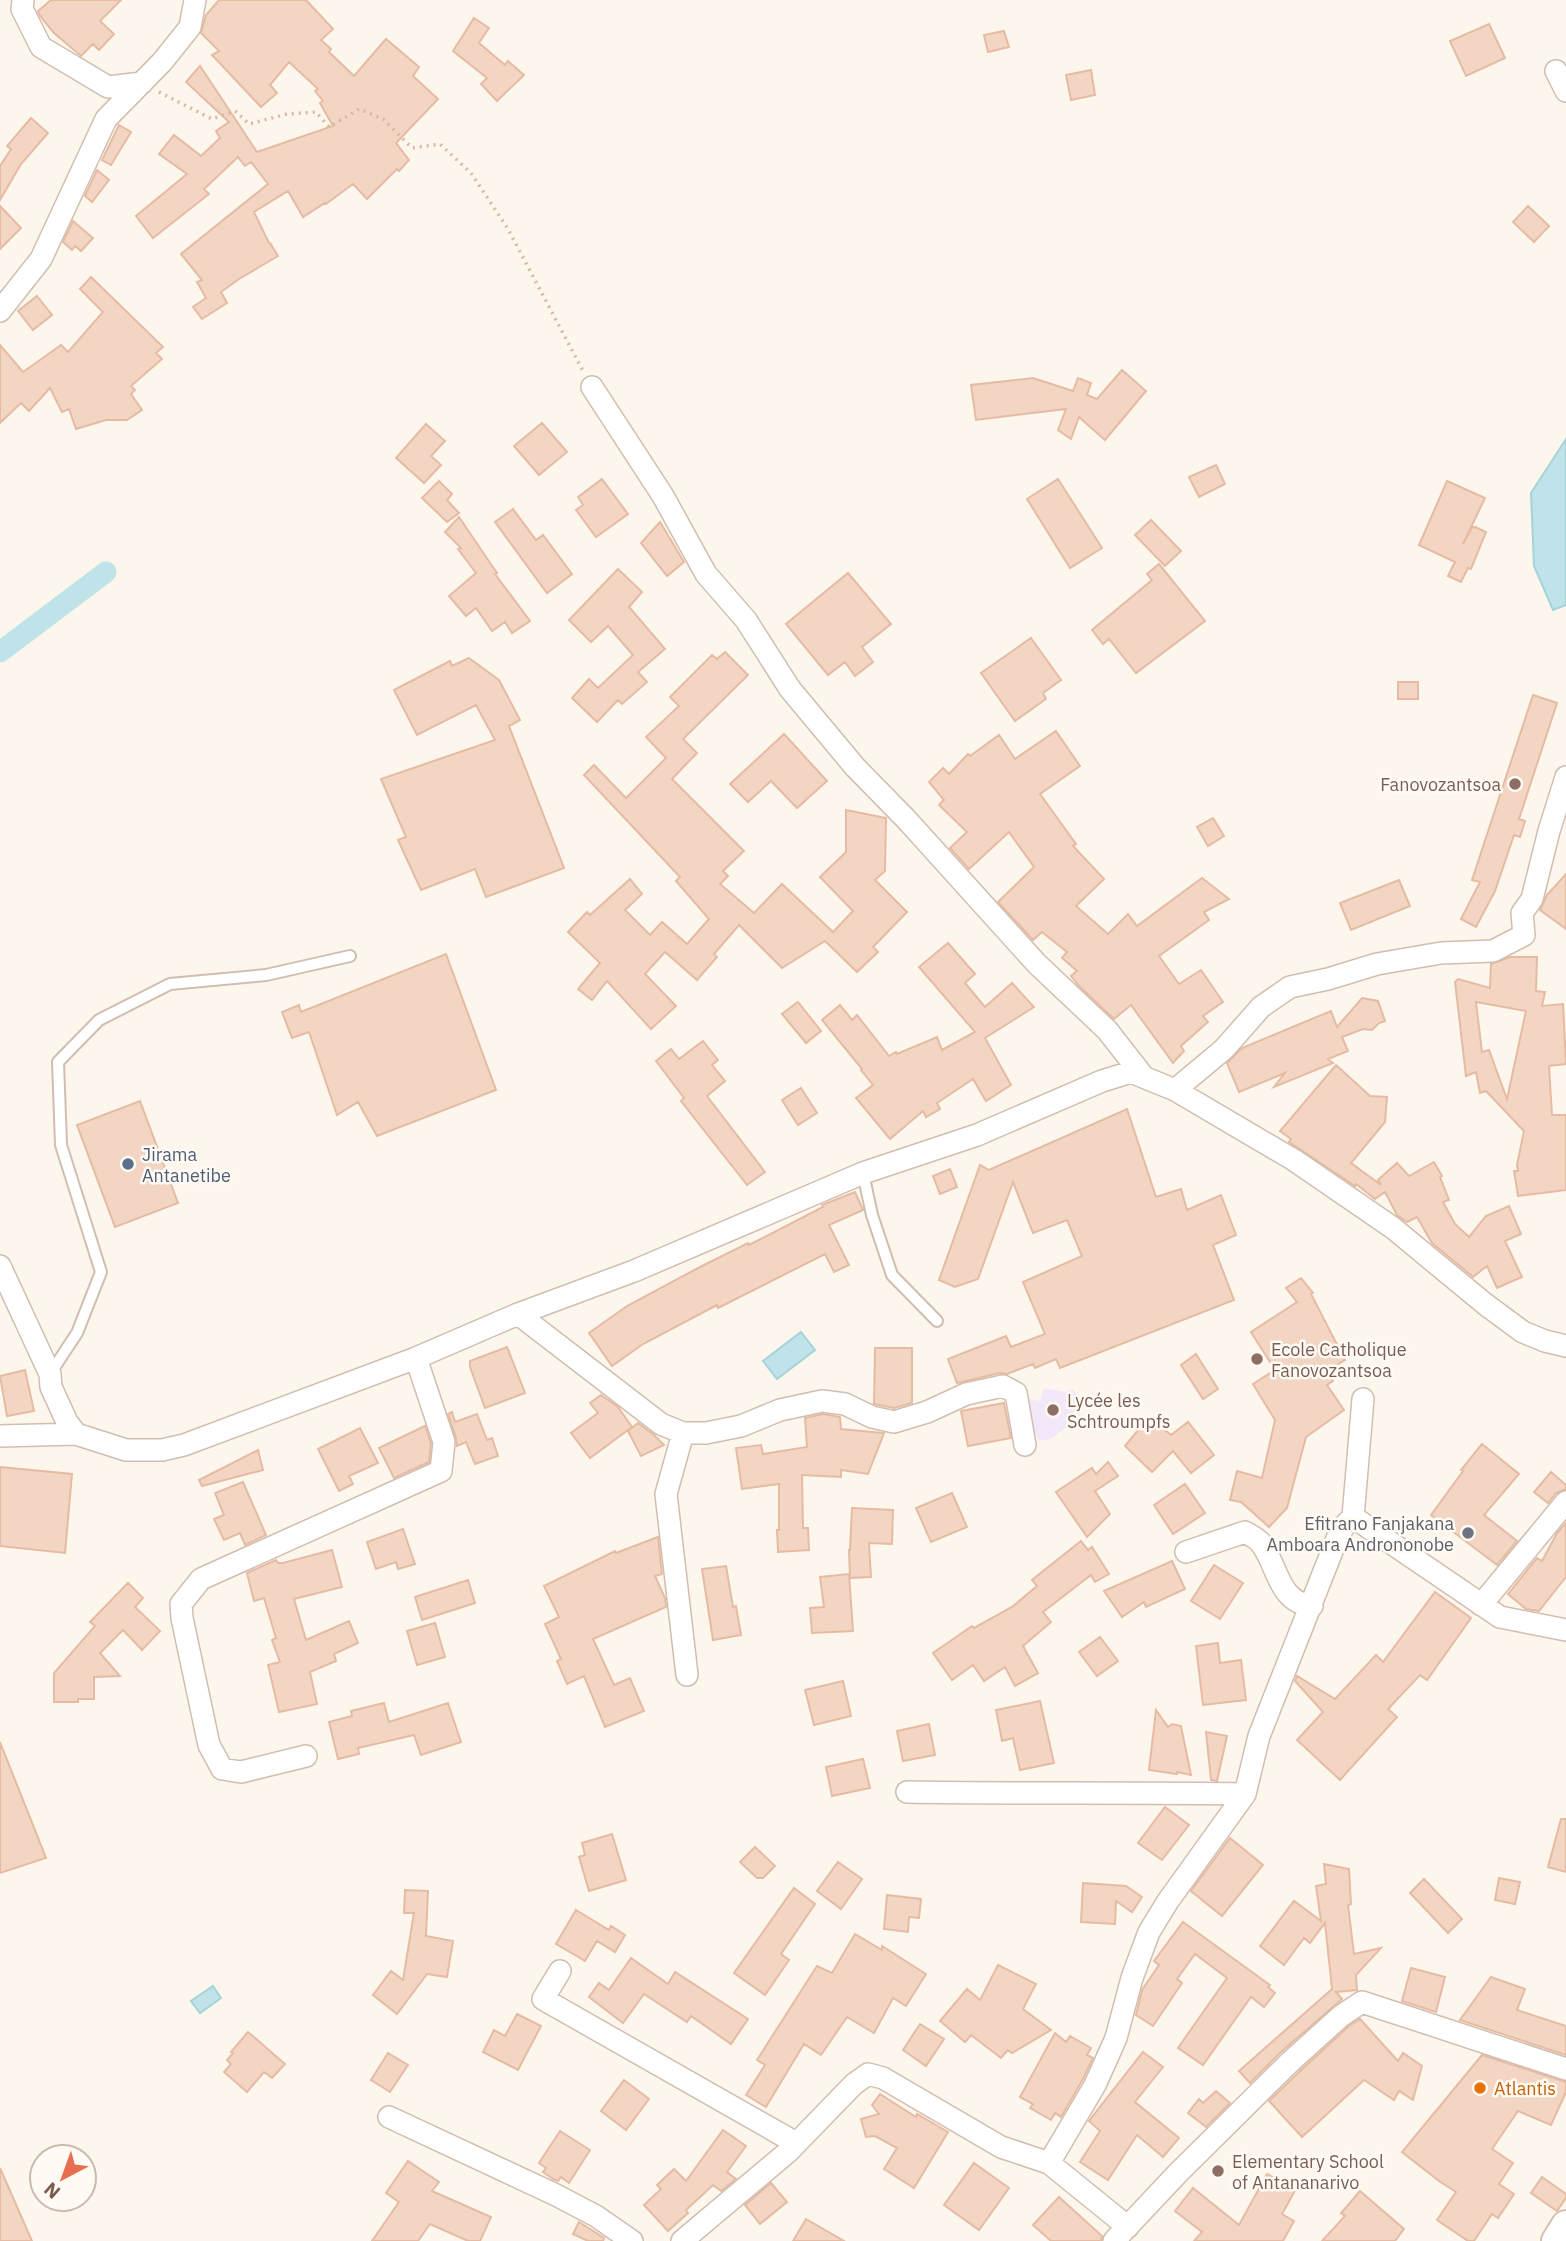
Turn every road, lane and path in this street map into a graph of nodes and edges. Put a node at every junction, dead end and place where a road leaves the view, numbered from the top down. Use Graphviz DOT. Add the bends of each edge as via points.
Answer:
graph roads {
  1 [pos="23,0"];
  2 [pos="195,0"];
  3 [pos="1556,71"];
  4 [pos="142,83"];
  5 [pos="1566,91"];
  6 [pos="0,311"];
  7 [pos="592,387"];
  8 [pos="1566,778"];
  9 [pos="350,956"];
  10 [pos="1143,1076"];
  11 [pos="1175,1090"];
  12 [pos="863,1173"];
  13 [pos="0,1266"];
  14 [pos="518,1314"];
  15 [pos="937,1321"];
  16 [pos="1566,1346"];
  17 [pos="416,1358"];
  18 [pos="50,1374"];
  19 [pos="1363,1399"];
  20 [pos="683,1433"];
  21 [pos="76,1434"];
  22 [pos="0,1436"];
  23 [pos="1026,1445"];
  24 [pos="1566,1502"];
  25 [pos="1353,1517"];
  26 [pos="1186,1552"];
  27 [pos="1481,1605"];
  28 [pos="1312,1606"];
  29 [pos="1566,1630"];
  30 [pos="687,1675"];
  31 [pos="306,1756"];
  32 [pos="907,1792"];
  33 [pos="1245,1794"];
  34 [pos="560,1971"];
  35 [pos="1566,2069"];
  36 [pos="389,2116"];
  37 [pos="796,2143"];
  38 [pos="1049,2163"];
  39 [pos="1566,2225"];
  40 [pos="1121,2234"];
  41 [pos="632,2241"];
  42 [pos="682,2241"];
  43 [pos="1556,2241"];
  1 -- 4 [label="street" via="22,9 41,47 108,87"];
  2 -- 4 [label="street" via="190,27"];
  3 -- 5 [label="street"];
  4 -- 6 [label="street" via="106,119 41,259"];
  4 -- 7 [label="path" via="212,119 235,111 249,124 316,112 329,127 359,109 383,119 412,148 440,144 471,173 508,229"];
  7 -- 10 [label="street" via="663,496 706,574 746,620 790,689 855,767 1037,964 1107,1030"];
  8 -- 11 [label="street" via="1532,899 1522,913 1524,935 1493,951 1441,953 1377,964 1290,987 1261,1007 1224,1049"];
  9 -- 18 [label="lane" via="266,975 170,984 99,1020 58,1062 61,1145 101,1272 77,1333"];
  10 -- 11 [label="street"];
  10 -- 12 [label="street" via="1131,1072 1102,1081 977,1135"];
  11 -- 16 [label="street" via="1294,1160 1393,1228 1523,1332"];
  12 -- 14 [label="street" via="634,1271"];
  12 -- 15 [label="lane" via="892,1275"];
  13 -- 18 [label="street"];
  14 -- 17 [label="street"];
  14 -- 20 [label="street" via="661,1424"];
  17 -- 21 [label="street" via="162,1450 126,1450"];
  17 -- 31 [label="street" via="443,1442 441,1471 201,1579 181,1604 209,1745 222,1769 241,1772"];
  18 -- 21 [label="street" via="51,1387"];
  19 -- 25 [label="street"];
  20 -- 23 [label="street" via="741,1426 780,1410 822,1401 845,1404 872,1418 894,1422 966,1394 1003,1386 1016,1393"];
  20 -- 30 [label="street" via="666,1494"];
  21 -- 22 [label="street"];
  24 -- 27 [label="street"];
  25 -- 27 [label="street"];
  25 -- 28 [label="street" via="1338,1536"];
  26 -- 28 [label="street" via="1245,1532 1259,1541 1285,1591 1298,1604"];
  27 -- 29 [label="street" via="1500,1617"];
  28 -- 33 [label="street" via="1259,1737"];
  32 -- 33 [label="street"];
  33 -- 38 [label="street" via="1149,1933 1116,2038 1095,2085"];
  34 -- 37 [label="street" via="543,1999"];
  35 -- 40 [label="street" via="1362,2002 1290,2062"];
  36 -- 41 [label="street" via="556,2195"];
  37 -- 38 [label="street" via="868,2074 883,2078 1001,2147"];
  37 -- 42 [label="street"];
  38 -- 40 [label="street"];
  39 -- 43 [label="main road"];
}
